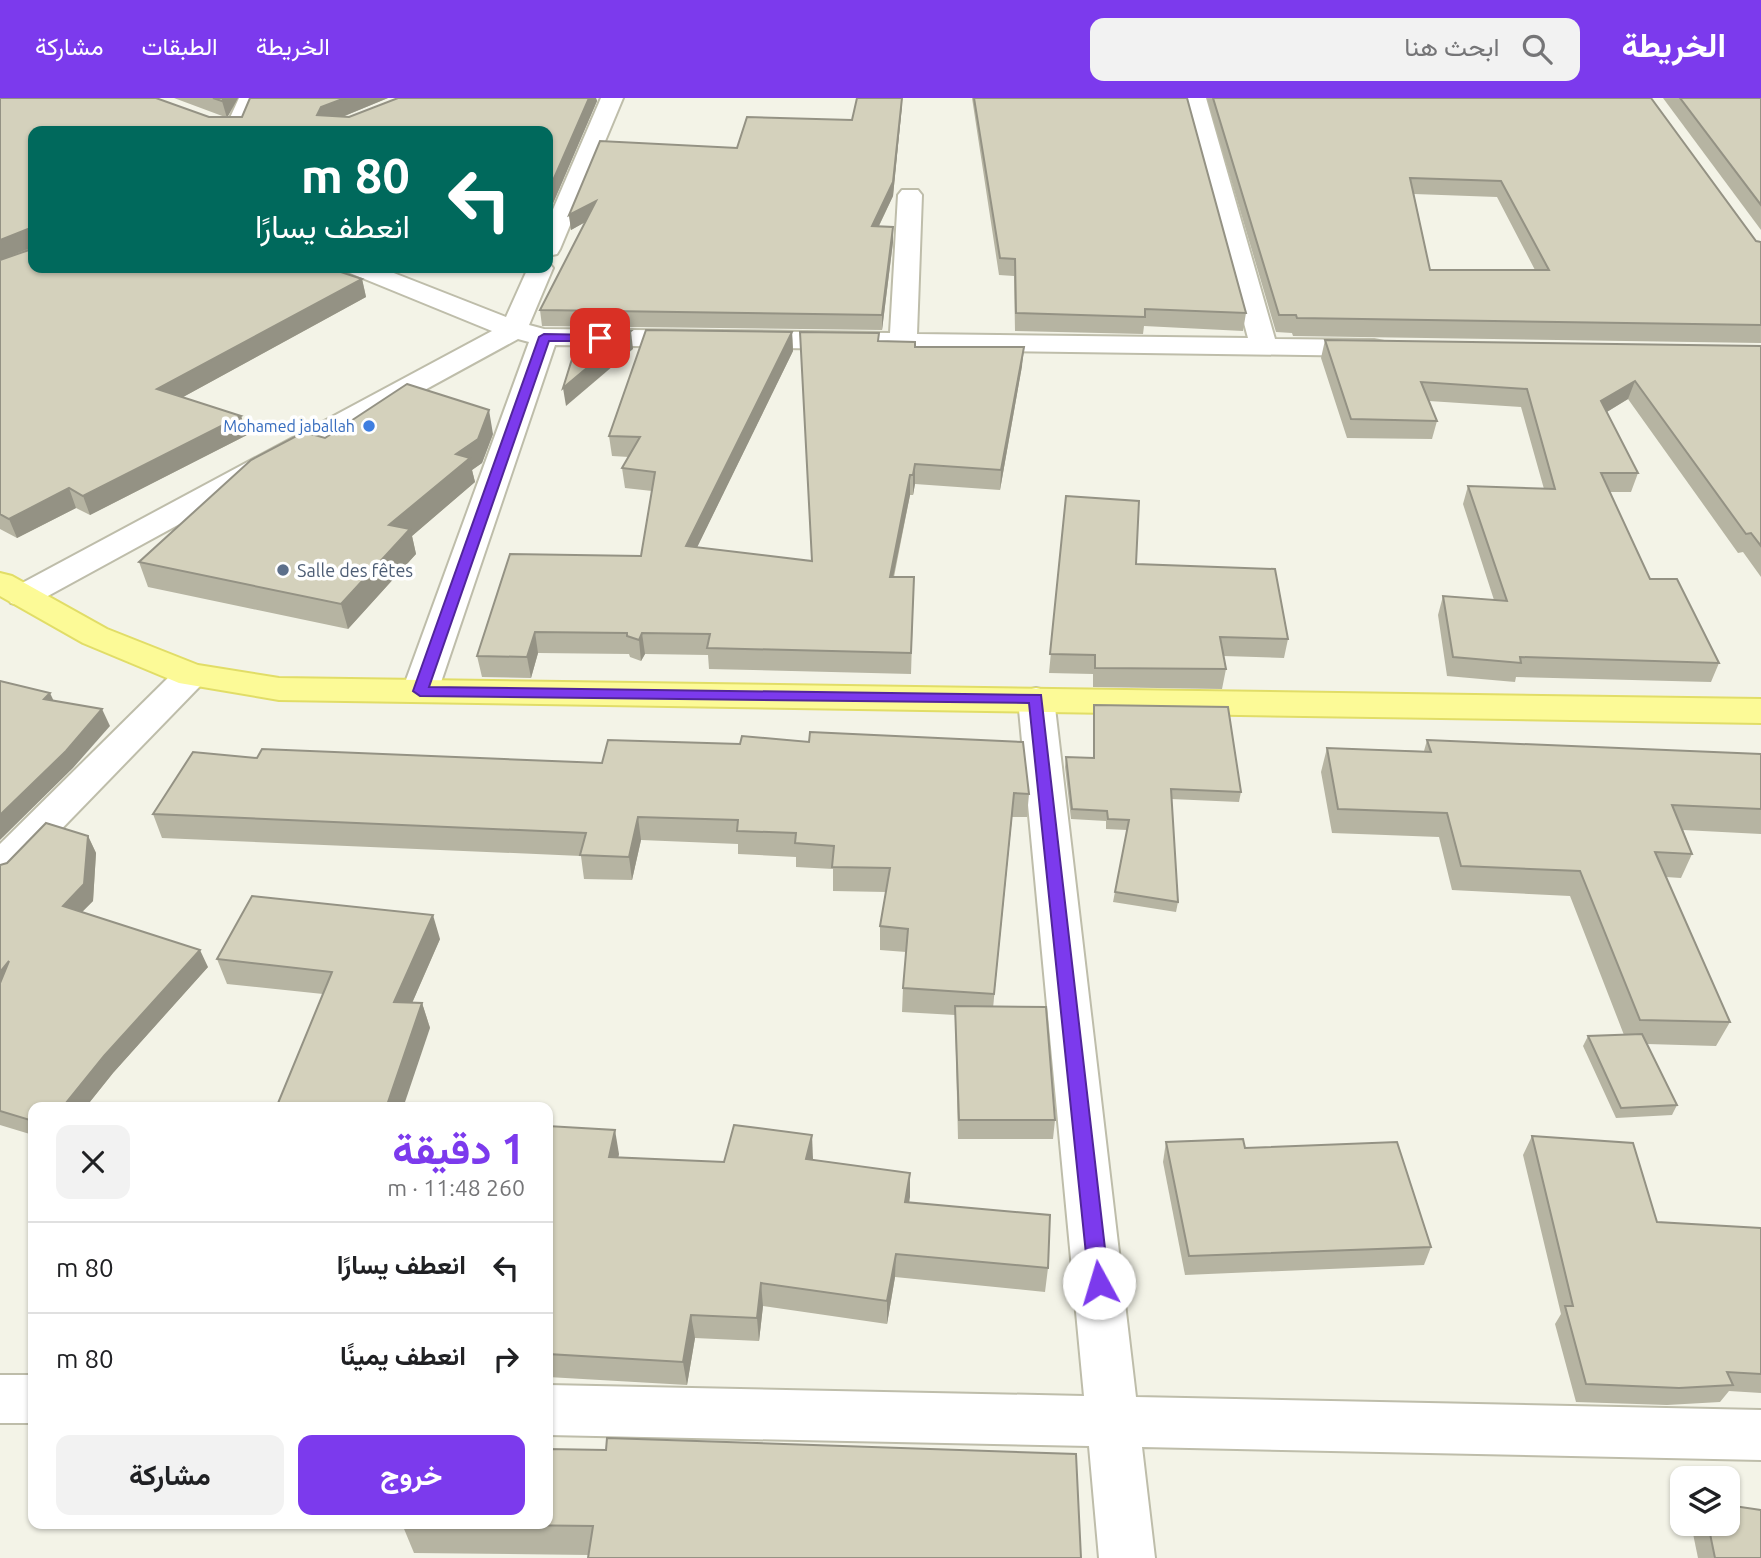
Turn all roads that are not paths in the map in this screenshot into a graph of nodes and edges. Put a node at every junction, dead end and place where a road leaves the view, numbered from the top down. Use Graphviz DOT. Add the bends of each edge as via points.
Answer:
graph roads {
  1 [pos="250,98"];
  2 [pos="612,98"];
  3 [pos="1195,98"];
  4 [pos="209,122"];
  5 [pos="220,126"];
  6 [pos="236,126"];
  7 [pos="910,194"];
  8 [pos="553,238"];
  9 [pos="372,273"];
  10 [pos="538,273"];
  11 [pos="514,330"];
  12 [pos="544,337"];
  13 [pos="903,342"];
  14 [pos="1264,346"];
  15 [pos="1402,348"];
  16 [pos="11,589"];
  17 [pos="191,675"];
  18 [pos="420,691"];
  19 [pos="1036,699"];
  20 [pos="1761,711"];
  21 [pos="0,868"];
  22 [pos="0,1399"];
  23 [pos="28,1399"];
  24 [pos="553,1410"];
  25 [pos="1114,1422"];
  26 [pos="1761,1435"];
  27 [pos="1126,1558"];
  1 -- 6 [label="street"];
  2 -- 8 [label="street"];
  3 -- 14 [label="street"];
  4 -- 5 [label="street"];
  7 -- 13 [label="street"];
  9 -- 11 [label="street"];
  10 -- 11 [label="street"];
  11 -- 12 [label="street"];
  11 -- 16 [label="street"];
  12 -- 13 [label="street"];
  12 -- 18 [label="street"];
  13 -- 14 [label="street"];
  14 -- 15 [label="street"];
  16 -- 17 [label="main road" via="95,636"];
  17 -- 18 [label="main road" via="279,689"];
  17 -- 21 [label="street"];
  18 -- 19 [label="main road"];
  19 -- 20 [label="main road"];
  19 -- 25 [label="street"];
  22 -- 23 [label="street"];
  24 -- 25 [label="street"];
  25 -- 26 [label="street"];
  25 -- 27 [label="street"];
}
